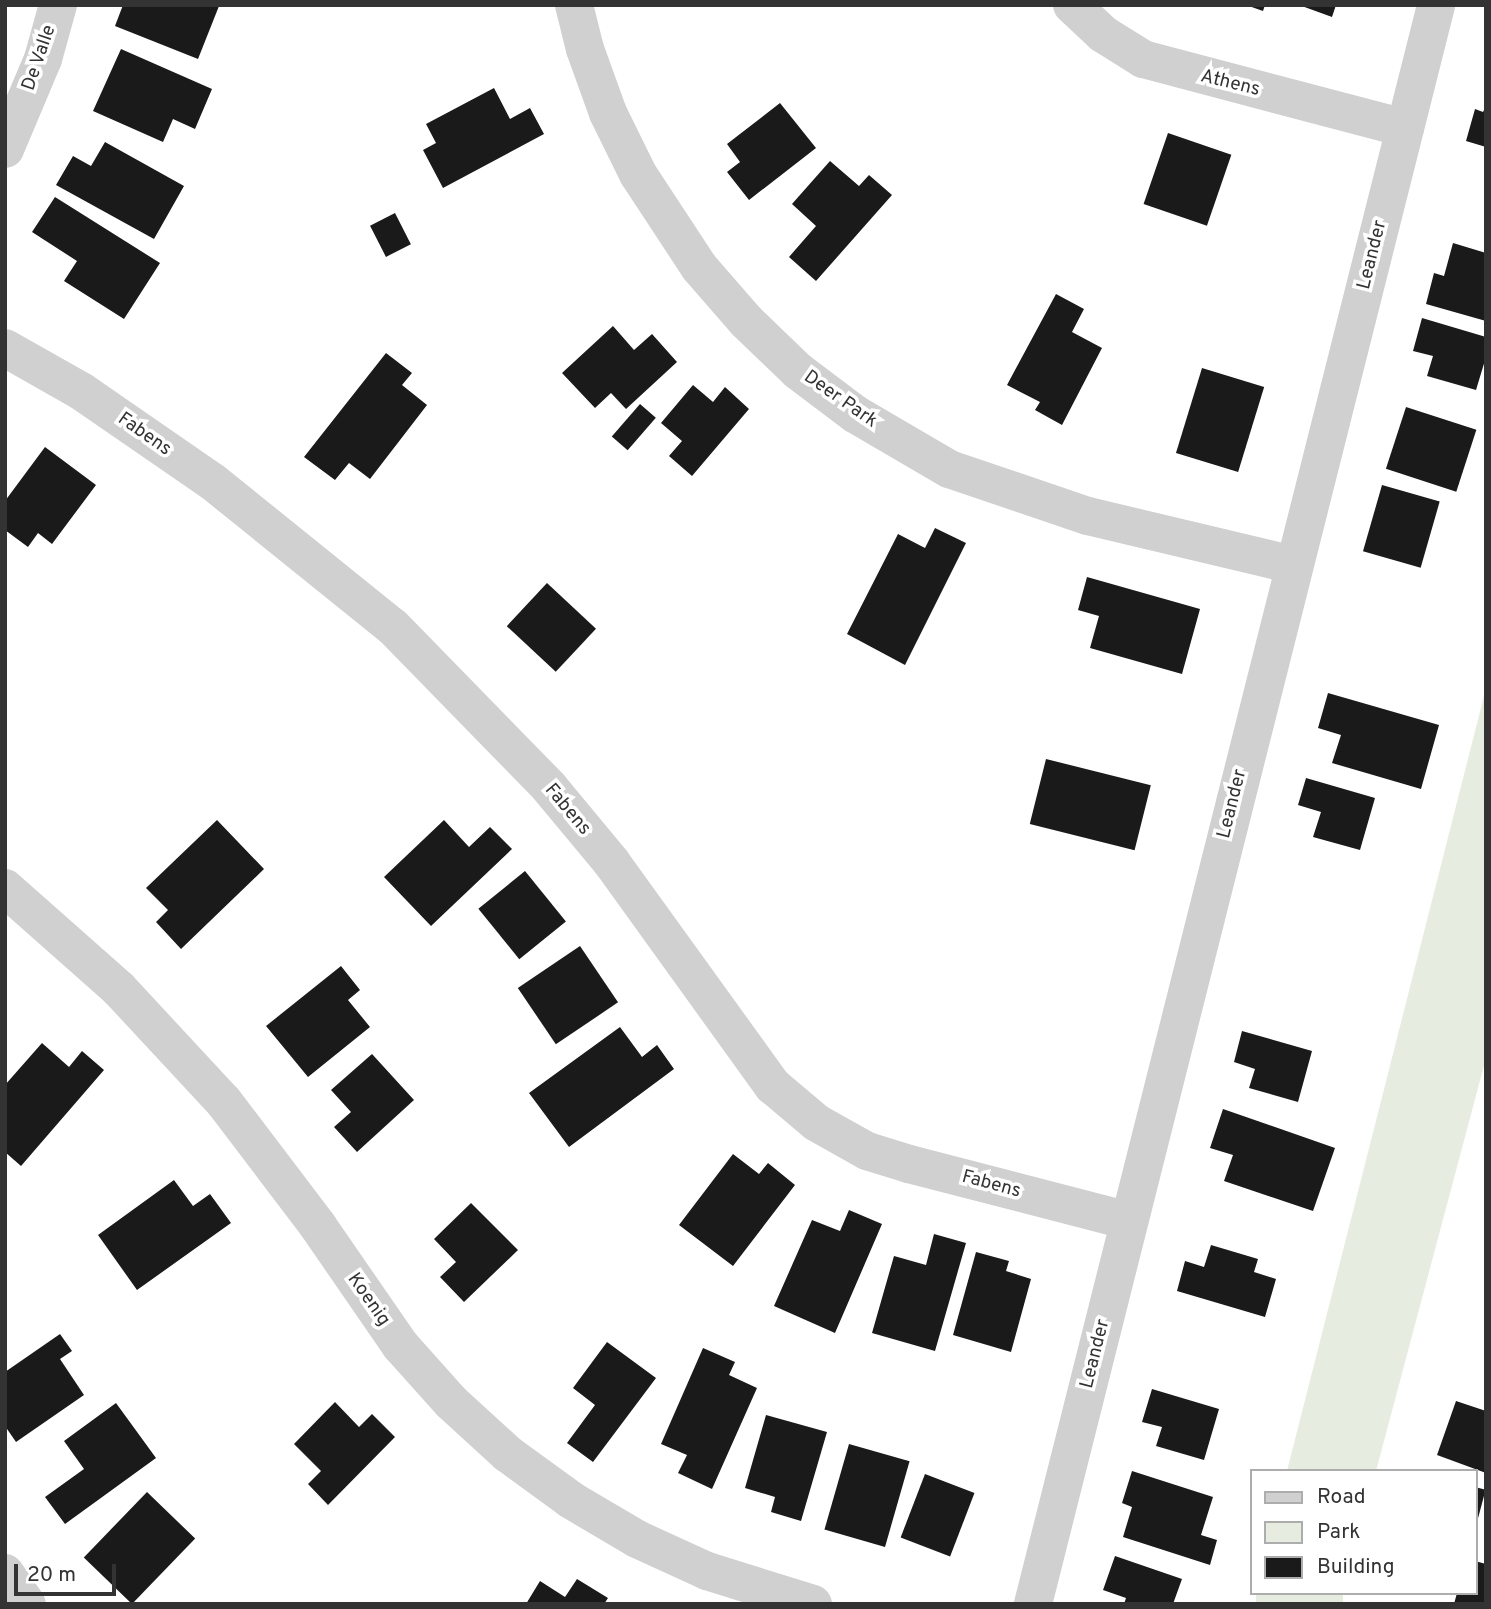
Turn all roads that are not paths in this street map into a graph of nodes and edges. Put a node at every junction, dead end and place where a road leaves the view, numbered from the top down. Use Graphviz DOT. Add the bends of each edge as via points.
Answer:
graph roads {
  1 [pos="58,5"];
  2 [pos="574,5"];
  3 [pos="1072,5"];
  4 [pos="1436,5"];
  5 [pos="1405,128"];
  6 [pos="5,149"];
  7 [pos="5,348"];
  8 [pos="1293,565"];
  9 [pos="5,888"];
  10 [pos="1129,1221"];
  11 [pos="5,1573"];
  12 [pos="27,1604"];
  13 [pos="813,1604"];
  14 [pos="1033,1604"];
  1 -- 6 [label="street, De Valle" via="43,59"];
  2 -- 8 [label="street, Deer Park" via="608,113 638,174 699,267 798,371 855,414 949,469 1088,516"];
  3 -- 5 [label="street, Athens" via="1103,34 1143,60"];
  4 -- 5 [label="street, Leander"];
  5 -- 8 [label="street, Leander"];
  7 -- 10 [label="street, Fabens" via="81,391 213,482 393,626 549,787 612,863 773,1086 817,1123 867,1151"];
  8 -- 10 [label="street, Leander"];
  9 -- 13 [label="street, Koenig" via="119,989 224,1102 400,1345 451,1402 508,1454 571,1500 637,1539 708,1571"];
  10 -- 14 [label="street, Leander"];
  11 -- 12 [label="street"];
}
